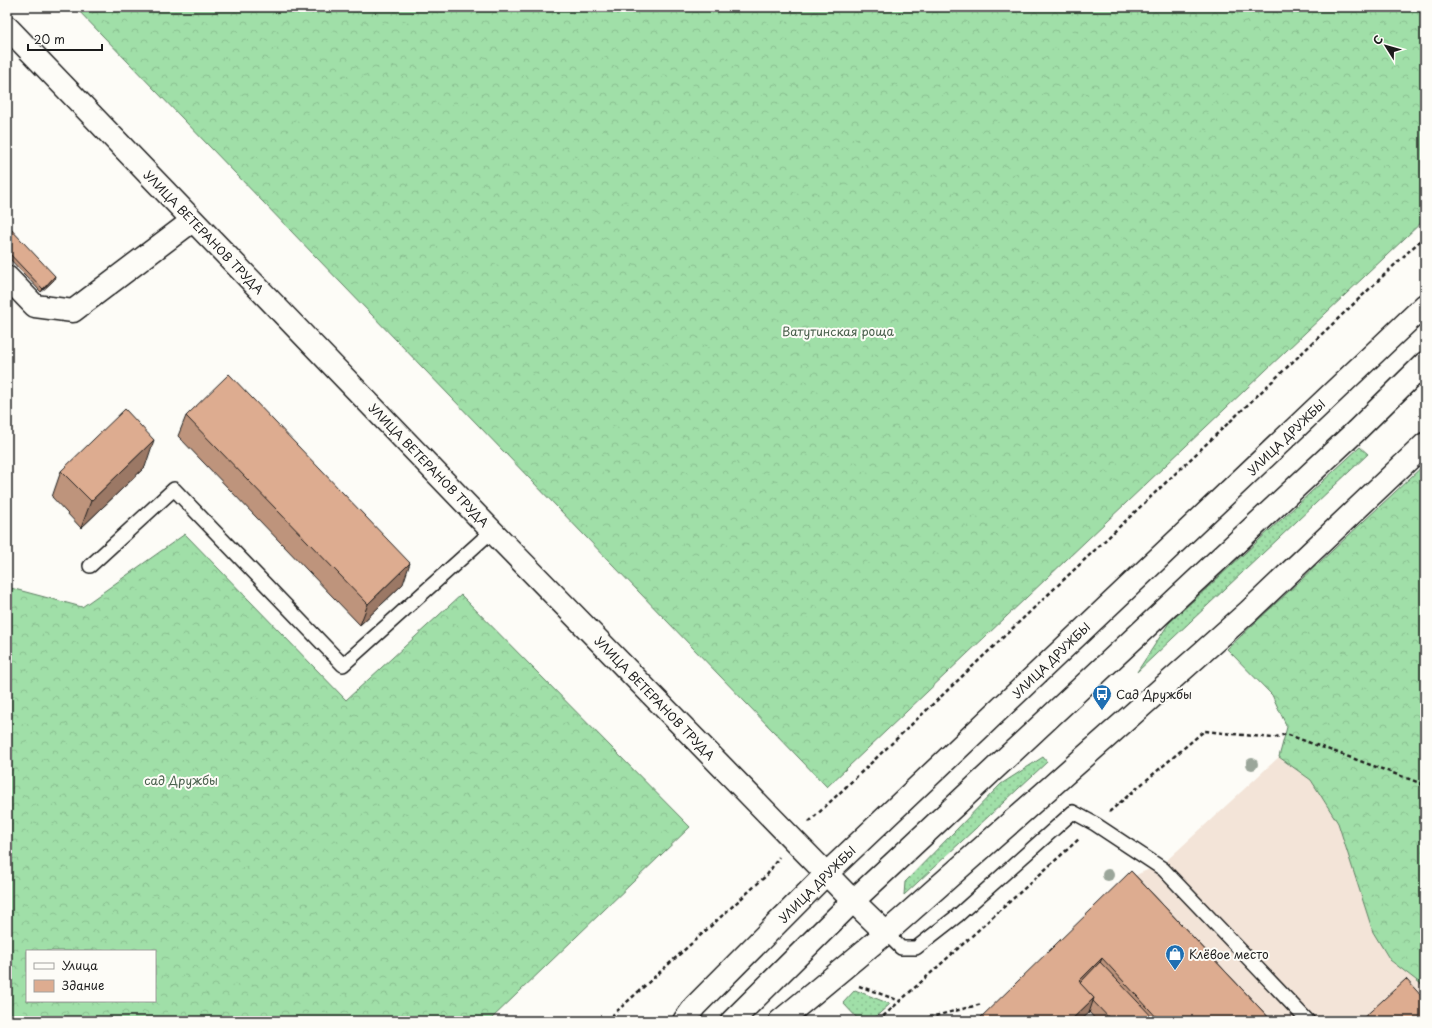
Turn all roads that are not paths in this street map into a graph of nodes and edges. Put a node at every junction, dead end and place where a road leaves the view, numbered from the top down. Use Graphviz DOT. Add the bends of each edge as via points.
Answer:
graph roads {
  1 [pos="7,27"];
  2 [pos="192,221"];
  3 [pos="7,277"];
  4 [pos="1425,305"];
  5 [pos="1425,363"];
  6 [pos="1425,444"];
  7 [pos="492,531"];
  8 [pos="90,566"];
  9 [pos="826,874"];
  10 [pos="853,901"];
  11 [pos="886,933"];
  12 [pos="684,1021"];
  13 [pos="732,1021"];
  14 [pos="780,1021"];
  15 [pos="1308,1021"];
  1 -- 2 [label="main road, УЛИЦА ВЕТЕРАНОВ ТРУДА"];
  2 -- 3 [label="main road" via="73,311 35,306"];
  2 -- 7 [label="main road, УЛИЦА ВЕТЕРАНОВ ТРУДА"];
  4 -- 9 [label="main road, УЛИЦА ДРУЖБЫ"];
  5 -- 10 [label="main road" via="1356,431"];
  6 -- 11 [label="main road" via="1249,611"];
  7 -- 8 [label="lane" via="343,665 174,489"];
  7 -- 9 [label="main road, УЛИЦА ВЕТЕРАНОВ ТРУДА"];
  9 -- 10 [label="main road, УЛИЦА ВЕТЕРАНОВ ТРУДА"];
  9 -- 12 [label="main road, УЛИЦА ДРУЖБЫ" via="695,1006"];
  10 -- 11 [label="main road, УЛИЦА ВЕТЕРАНОВ ТРУДА"];
  10 -- 13 [label="main road"];
  11 -- 14 [label="main road"];
  11 -- 15 [label="lane" via="901,948 916,948 957,916 1073,812 1163,869"];
}
